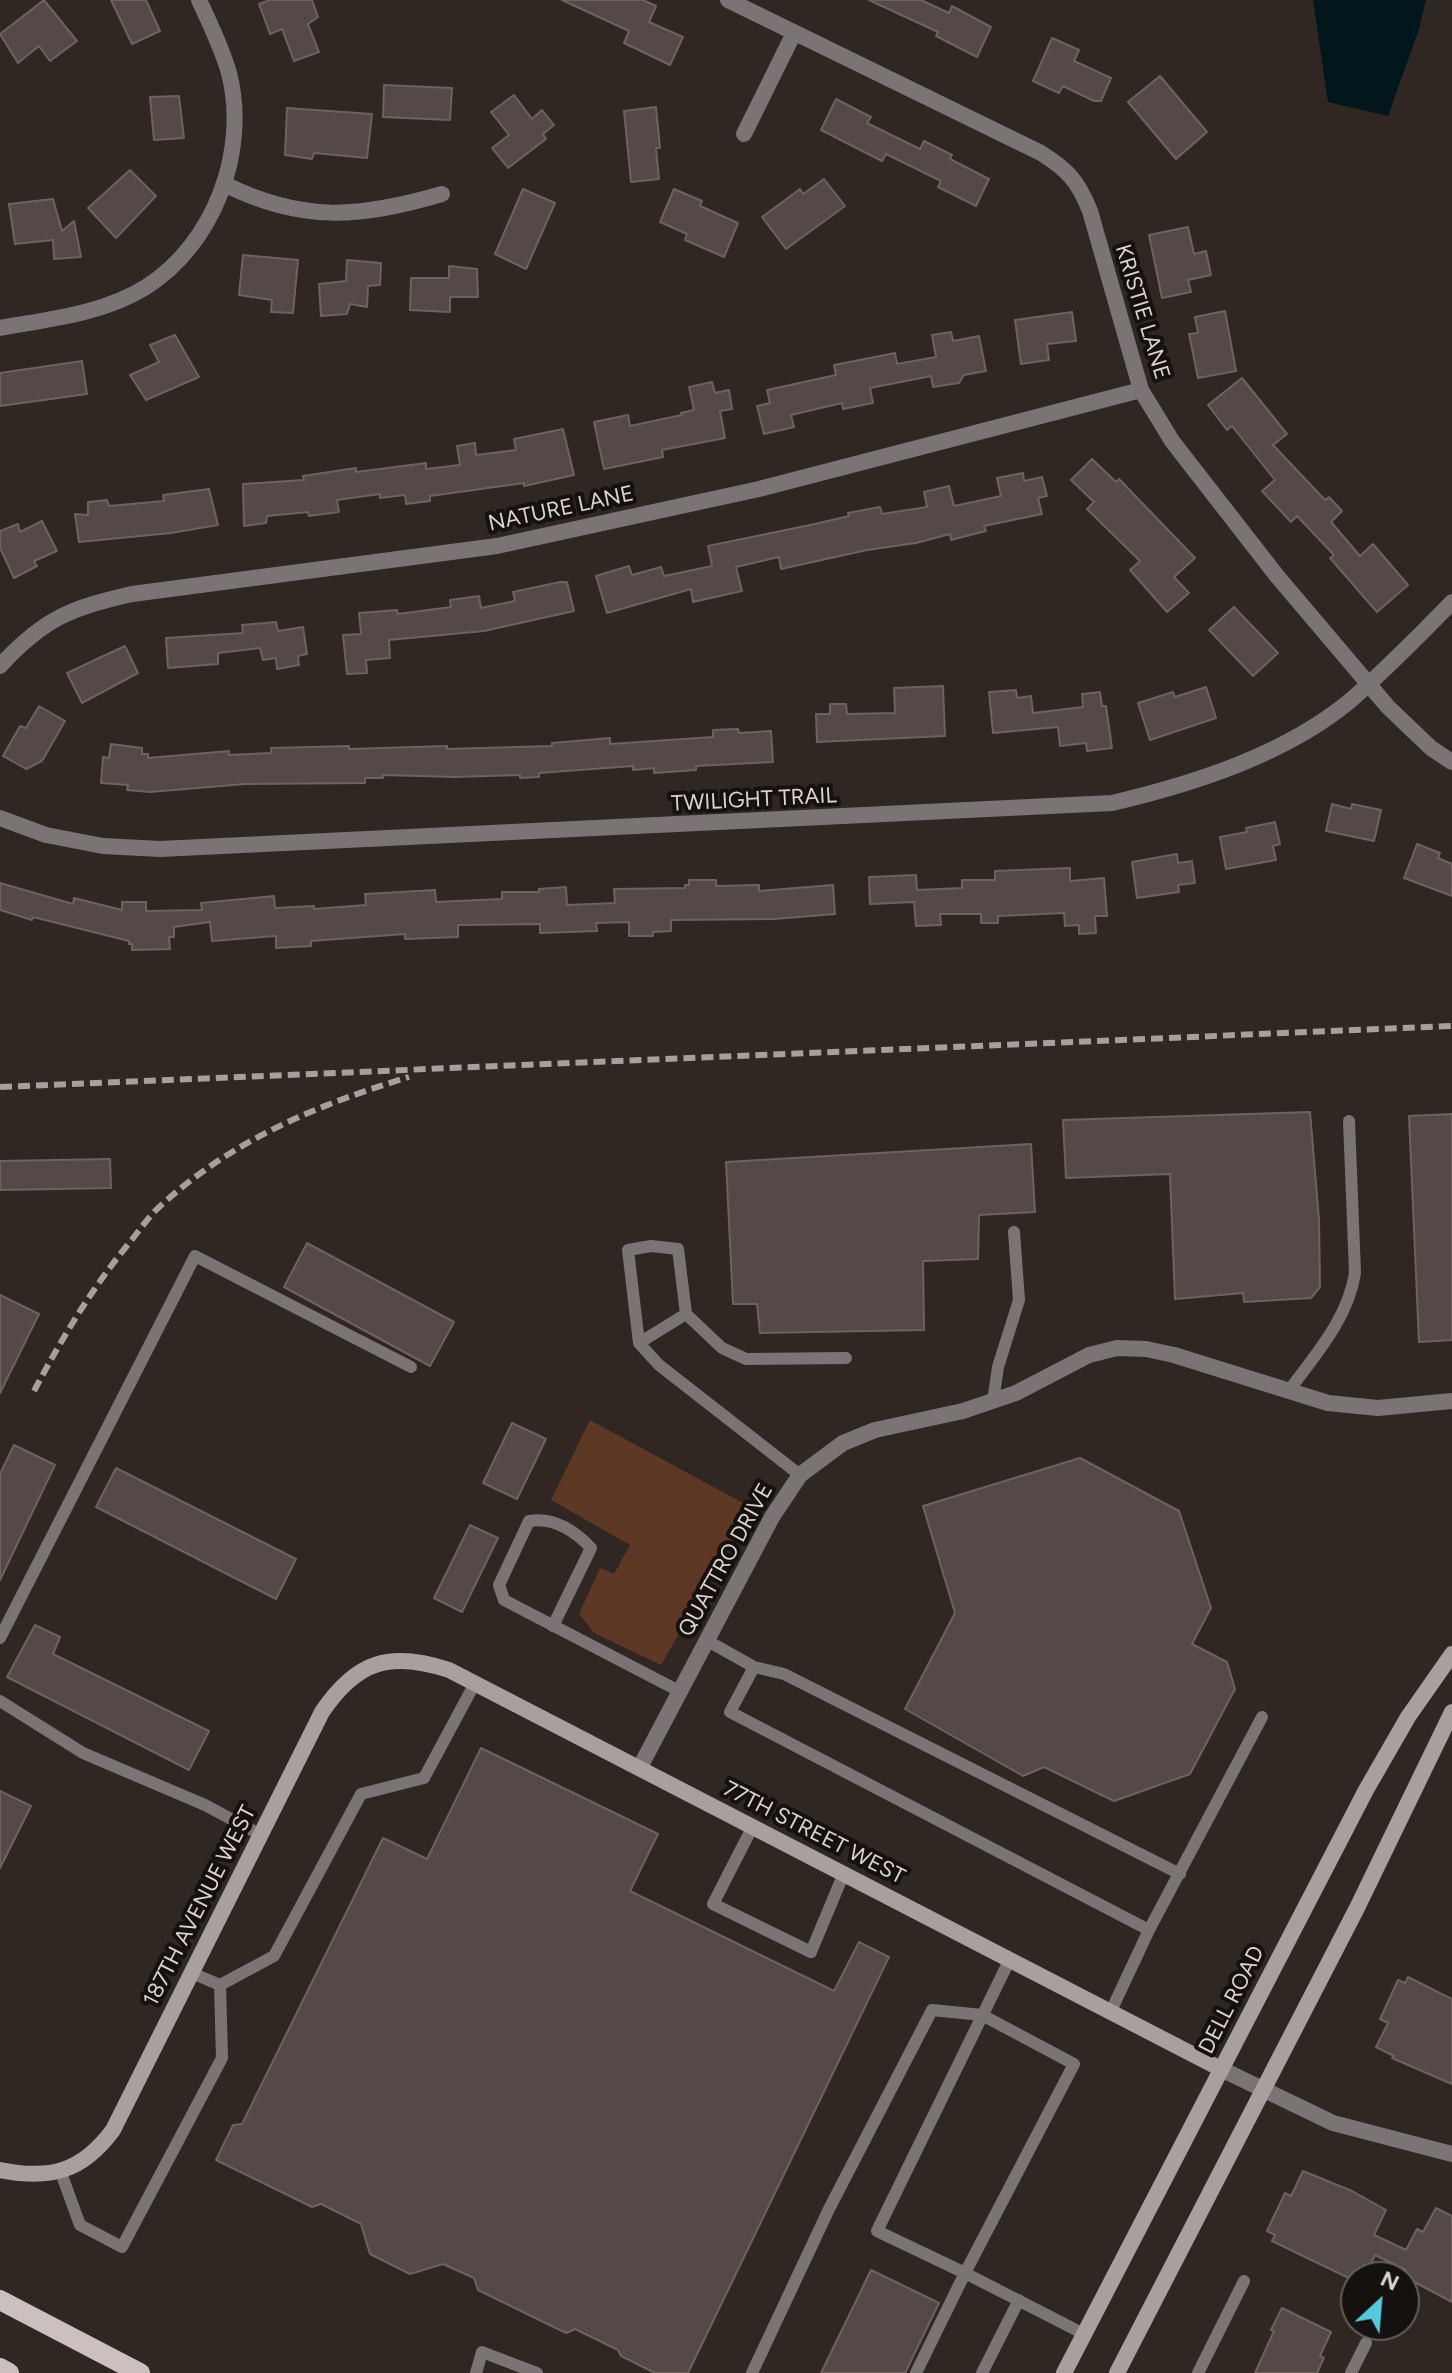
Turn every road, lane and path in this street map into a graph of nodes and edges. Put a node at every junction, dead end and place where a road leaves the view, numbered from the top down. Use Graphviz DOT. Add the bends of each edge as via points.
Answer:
graph roads {
  1 [pos="199,0"];
  2 [pos="728,0"];
  3 [pos="794,33"];
  4 [pos="744,134"];
  5 [pos="224,184"];
  6 [pos="442,194"];
  7 [pos="0,328"];
  8 [pos="1141,390"];
  9 [pos="1452,602"];
  10 [pos="0,666"];
  11 [pos="1369,685"];
  12 [pos="1452,762"];
  13 [pos="0,818"];
  14 [pos="1349,1121"];
  15 [pos="1014,1232"];
  16 [pos="686,1314"];
  17 [pos="639,1343"];
  18 [pos="846,1358"];
  19 [pos="411,1367"];
  20 [pos="1288,1392"];
  21 [pos="993,1401"];
  22 [pos="1452,1401"];
  23 [pos="800,1475"];
  24 [pos="553,1626"];
  25 [pos="0,1638"];
  26 [pos="706,1640"];
  27 [pos="1452,1654"];
  28 [pos="381,1664"];
  29 [pos="754,1667"];
  30 [pos="475,1683"];
  31 [pos="679,1691"];
  32 [pos="0,1701"];
  33 [pos="1452,1712"];
  34 [pos="1262,1717"];
  35 [pos="640,1767"];
  36 [pos="753,1826"];
  37 [pos="261,1835"];
  38 [pos="844,1873"];
  39 [pos="1180,1874"];
  40 [pos="1149,1930"];
  41 [pos="1010,1959"];
  42 [pos="192,1973"];
  43 [pos="220,1985"];
  44 [pos="1111,2011"];
  45 [pos="982,2015"];
  46 [pos="1221,2069"];
  47 [pos="1264,2090"];
  48 [pos="1452,2154"];
  49 [pos="0,2170"];
  50 [pos="60,2170"];
  51 [pos="965,2273"];
  52 [pos="1244,2281"];
  53 [pos="0,2300"];
  54 [pos="1019,2300"];
  55 [pos="1084,2334"];
  56 [pos="1366,2343"];
  57 [pos="0,2368"];
  58 [pos="9,2373"];
  59 [pos="140,2373"];
  60 [pos="476,2373"];
  61 [pos="537,2373"];
  62 [pos="752,2373"];
  63 [pos="916,2373"];
  64 [pos="982,2373"];
  65 [pos="1064,2373"];
  66 [pos="1117,2373"];
  67 [pos="1198,2373"];
  68 [pos="1351,2373"];
  1 -- 5 [label="street" via="229,74 235,114"];
  2 -- 3 [label="street, KRISTIE LANE"];
  3 -- 4 [label="street"];
  3 -- 8 [label="street, KRISTIE LANE" via="1063,167 1081,187 1090,211"];
  5 -- 6 [label="street" via="283,207 324,214 364,213"];
  5 -- 7 [label="street" via="203,230 178,261 146,287 95,309"];
  8 -- 10 [label="street, NATURE LANE" via="759,489 497,546 87,604 45,623"];
  8 -- 11 [label="street, KRISTIE LANE" via="1208,490"];
  9 -- 11 [label="street, TWILIGHT TRAIL"];
  11 -- 12 [label="street, KRISTIE LANE" via="1431,748"];
  11 -- 13 [label="street, TWILIGHT TRAIL" via="1294,737 1236,766 1175,789 1112,803 160,849 46,835"];
  14 -- 20 [label="lane" via="1352,1295"];
  15 -- 21 [label="lane" via="1019,1300"];
  16 -- 17 [label="lane"];
  16 -- 17 [label="lane" via="678,1249 628,1250"];
  16 -- 18 [label="lane" via="722,1348 746,1359"];
  17 -- 23 [label="lane" via="659,1365"];
  19 -- 25 [label="lane" via="195,1256"];
  20 -- 21 [label="street, QUATTRO DRIVE" via="1174,1355 1117,1348 1089,1355"];
  20 -- 22 [label="street, QUATTRO DRIVE" via="1378,1408"];
  21 -- 23 [label="street, QUATTRO DRIVE" via="875,1430 843,1443"];
  23 -- 26 [label="street, QUATTRO DRIVE"];
  24 -- 24 [label="lane" via="504,1600 499,1585 529,1521 540,1519 558,1523 591,1548"];
  24 -- 31 [label="lane"];
  26 -- 29 [label="lane"];
  26 -- 31 [label="street, QUATTRO DRIVE"];
  27 -- 46 [label="street, DELL ROAD" via="1366,1790"];
  28 -- 30 [label="street, 77TH STREET WEST" via="422,1661"];
  28 -- 37 [label="street, 187TH AVENUE WEST" via="339,1687"];
  29 -- 39 [label="lane" via="784,1674"];
  29 -- 40 [label="lane" via="730,1712"];
  30 -- 35 [label="street, 77TH STREET WEST"];
  30 -- 43 [label="lane" via="424,1778 361,1794 274,1956"];
  31 -- 35 [label="street, QUATTRO DRIVE"];
  32 -- 37 [label="lane" via="83,1753"];
  33 -- 47 [label="street"];
  34 -- 39 [label="lane"];
  35 -- 36 [label="street, 77TH STREET WEST"];
  36 -- 38 [label="street, 77TH STREET WEST"];
  36 -- 38 [label="lane" via="713,1904 811,1952"];
  37 -- 42 [label="street, 187TH AVENUE WEST"];
  38 -- 41 [label="street, 77TH STREET WEST"];
  39 -- 40 [label="lane"];
  40 -- 44 [label="lane"];
  41 -- 44 [label="street, 77TH STREET WEST"];
  41 -- 45 [label="lane"];
  42 -- 43 [label="lane"];
  42 -- 50 [label="street, 187TH AVENUE WEST" via="113,2130 82,2162"];
  43 -- 50 [label="lane" via="222,2058 122,2247 80,2225"];
  44 -- 46 [label="street, 77TH STREET WEST"];
  45 -- 51 [label="lane" via="877,2231"];
  45 -- 51 [label="lane" via="1074,2064"];
  45 -- 62 [label="lane" via="932,2010"];
  46 -- 47 [label="street"];
  46 -- 55 [label="street, DELL ROAD"];
  47 -- 48 [label="street" via="1333,2123"];
  47 -- 66 [label="street"];
  49 -- 50 [label="street" via="26,2175"];
  51 -- 54 [label="lane"];
  51 -- 63 [label="lane"];
  52 -- 67 [label="lane"];
  53 -- 59 [label="main road"];
  54 -- 55 [label="lane"];
  54 -- 64 [label="lane"];
  55 -- 65 [label="street, DELL ROAD"];
  56 -- 68 [label="lane"];
  57 -- 58 [label="main road"];
  60 -- 61 [label="lane" via="482,2352"];
}
